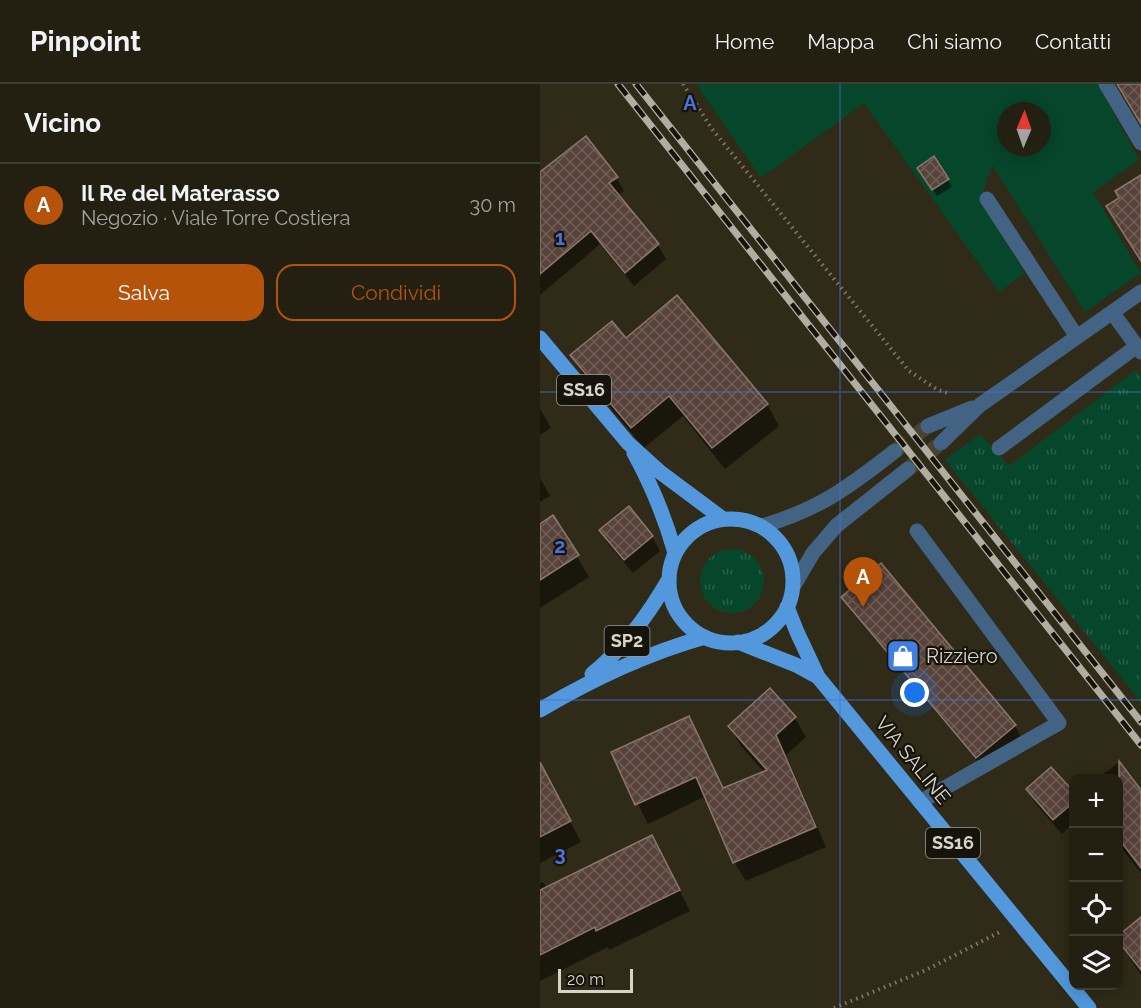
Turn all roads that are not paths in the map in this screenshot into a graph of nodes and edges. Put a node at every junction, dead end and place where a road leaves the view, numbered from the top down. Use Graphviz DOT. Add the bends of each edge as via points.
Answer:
graph roads {
  1 [pos="1106,84"];
  2 [pos="1141,143"];
  3 [pos="987,199"];
  4 [pos="1141,292"];
  5 [pos="1112,312"];
  6 [pos="1077,337"];
  7 [pos="540,338"];
  8 [pos="1139,349"];
  9 [pos="980,405"];
  10 [pos="928,426"];
  11 [pos="628,442"];
  12 [pos="941,443"];
  13 [pos="999,448"];
  14 [pos="895,452"];
  15 [pos="908,469"];
  16 [pos="723,519"];
  17 [pos="762,526"];
  18 [pos="917,531"];
  19 [pos="675,553"];
  20 [pos="669,579"];
  21 [pos="793,587"];
  22 [pos="788,607"];
  23 [pos="705,637"];
  24 [pos="738,642"];
  25 [pos="818,677"];
  26 [pos="571,691"];
  27 [pos="540,710"];
  28 [pos="920,802"];
  29 [pos="1089,1008"];
  1 -- 2 [label="street"];
  3 -- 6 [label="street"];
  4 -- 5 [label="street"];
  5 -- 6 [label="street"];
  5 -- 8 [label="street"];
  6 -- 9 [label="street"];
  7 -- 11 [label="main road, SS16"];
  8 -- 13 [label="street"];
  9 -- 10 [label="street"];
  9 -- 12 [label="street"];
  11 -- 16 [label="main road, SS16" via="660,472"];
  11 -- 19 [label="main road, SS16" via="654,489"];
  14 -- 17 [label="street" via="820,505"];
  15 -- 21 [label="street" via="836,526 813,553"];
  16 -- 17 [label="main road, SS16" via="743,519"];
  16 -- 19 [label="main road, SS16" via="695,531"];
  17 -- 21 [label="main road, SS16" via="787,552 793,569"];
  18 -- 28 [label="street" via="1059,723"];
  19 -- 20 [label="main road, SS16"];
  20 -- 23 [label="main road, SS16" via="678,613"];
  20 -- 26 [label="main road, SP2" via="635,632"];
  21 -- 22 [label="main road, SS16"];
  22 -- 24 [label="main road, SS16" via="767,631"];
  22 -- 25 [label="main road, VIA SALINE / SS16"];
  23 -- 24 [label="main road, SS16"];
  23 -- 26 [label="main road, SP2" via="632,662"];
  24 -- 25 [label="main road, VIA SALINE / SS16"];
  25 -- 28 [label="main road, VIA SALINE / SS16"];
  26 -- 27 [label="main road, SP2"];
  28 -- 29 [label="main road, VIA SALINE / SS16"];
}
